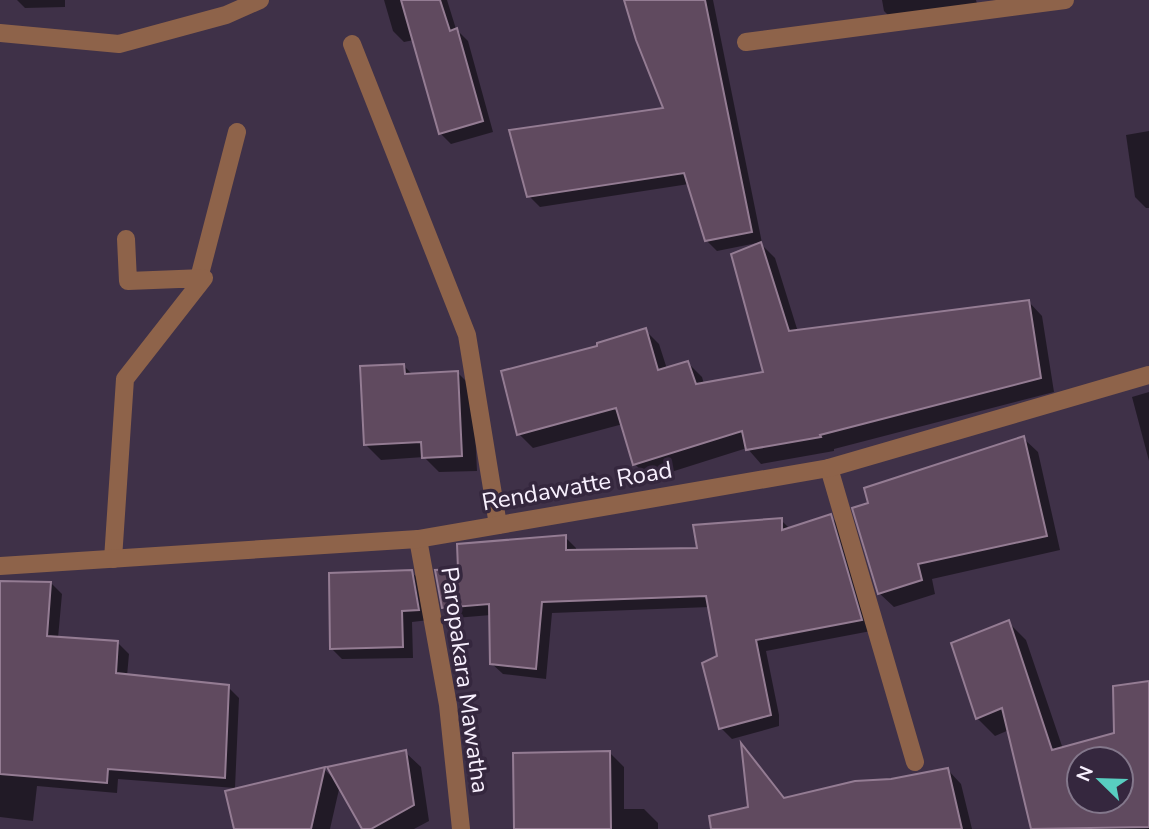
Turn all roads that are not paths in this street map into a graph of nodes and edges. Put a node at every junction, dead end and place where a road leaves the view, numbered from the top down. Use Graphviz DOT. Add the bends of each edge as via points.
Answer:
graph roads {
  1 [pos="260,0"];
  2 [pos="1065,0"];
  3 [pos="0,33"];
  4 [pos="746,43"];
  5 [pos="352,44"];
  6 [pos="237,132"];
  7 [pos="126,240"];
  8 [pos="199,278"];
  9 [pos="1149,375"];
  10 [pos="829,468"];
  11 [pos="498,525"];
  12 [pos="418,539"];
  13 [pos="113,559"];
  14 [pos="0,566"];
  15 [pos="915,762"];
  16 [pos="461,829"];
  1 -- 3 [label="street" via="226,15 120,44"];
  2 -- 4 [label="street"];
  5 -- 11 [label="street" via="467,335"];
  6 -- 8 [label="street"];
  7 -- 8 [label="street" via="128,281"];
  8 -- 13 [label="street" via="204,278 125,379"];
  9 -- 10 [label="street, Rendawatte Road"];
  10 -- 11 [label="street, Rendawatte Road"];
  10 -- 15 [label="street"];
  11 -- 12 [label="street, Rendawatte Road"];
  12 -- 13 [label="street, Rendawatte Road"];
  12 -- 16 [label="street, Paropakara Mawatha" via="448,705"];
  13 -- 14 [label="street, Rendawatte Road"];
}
